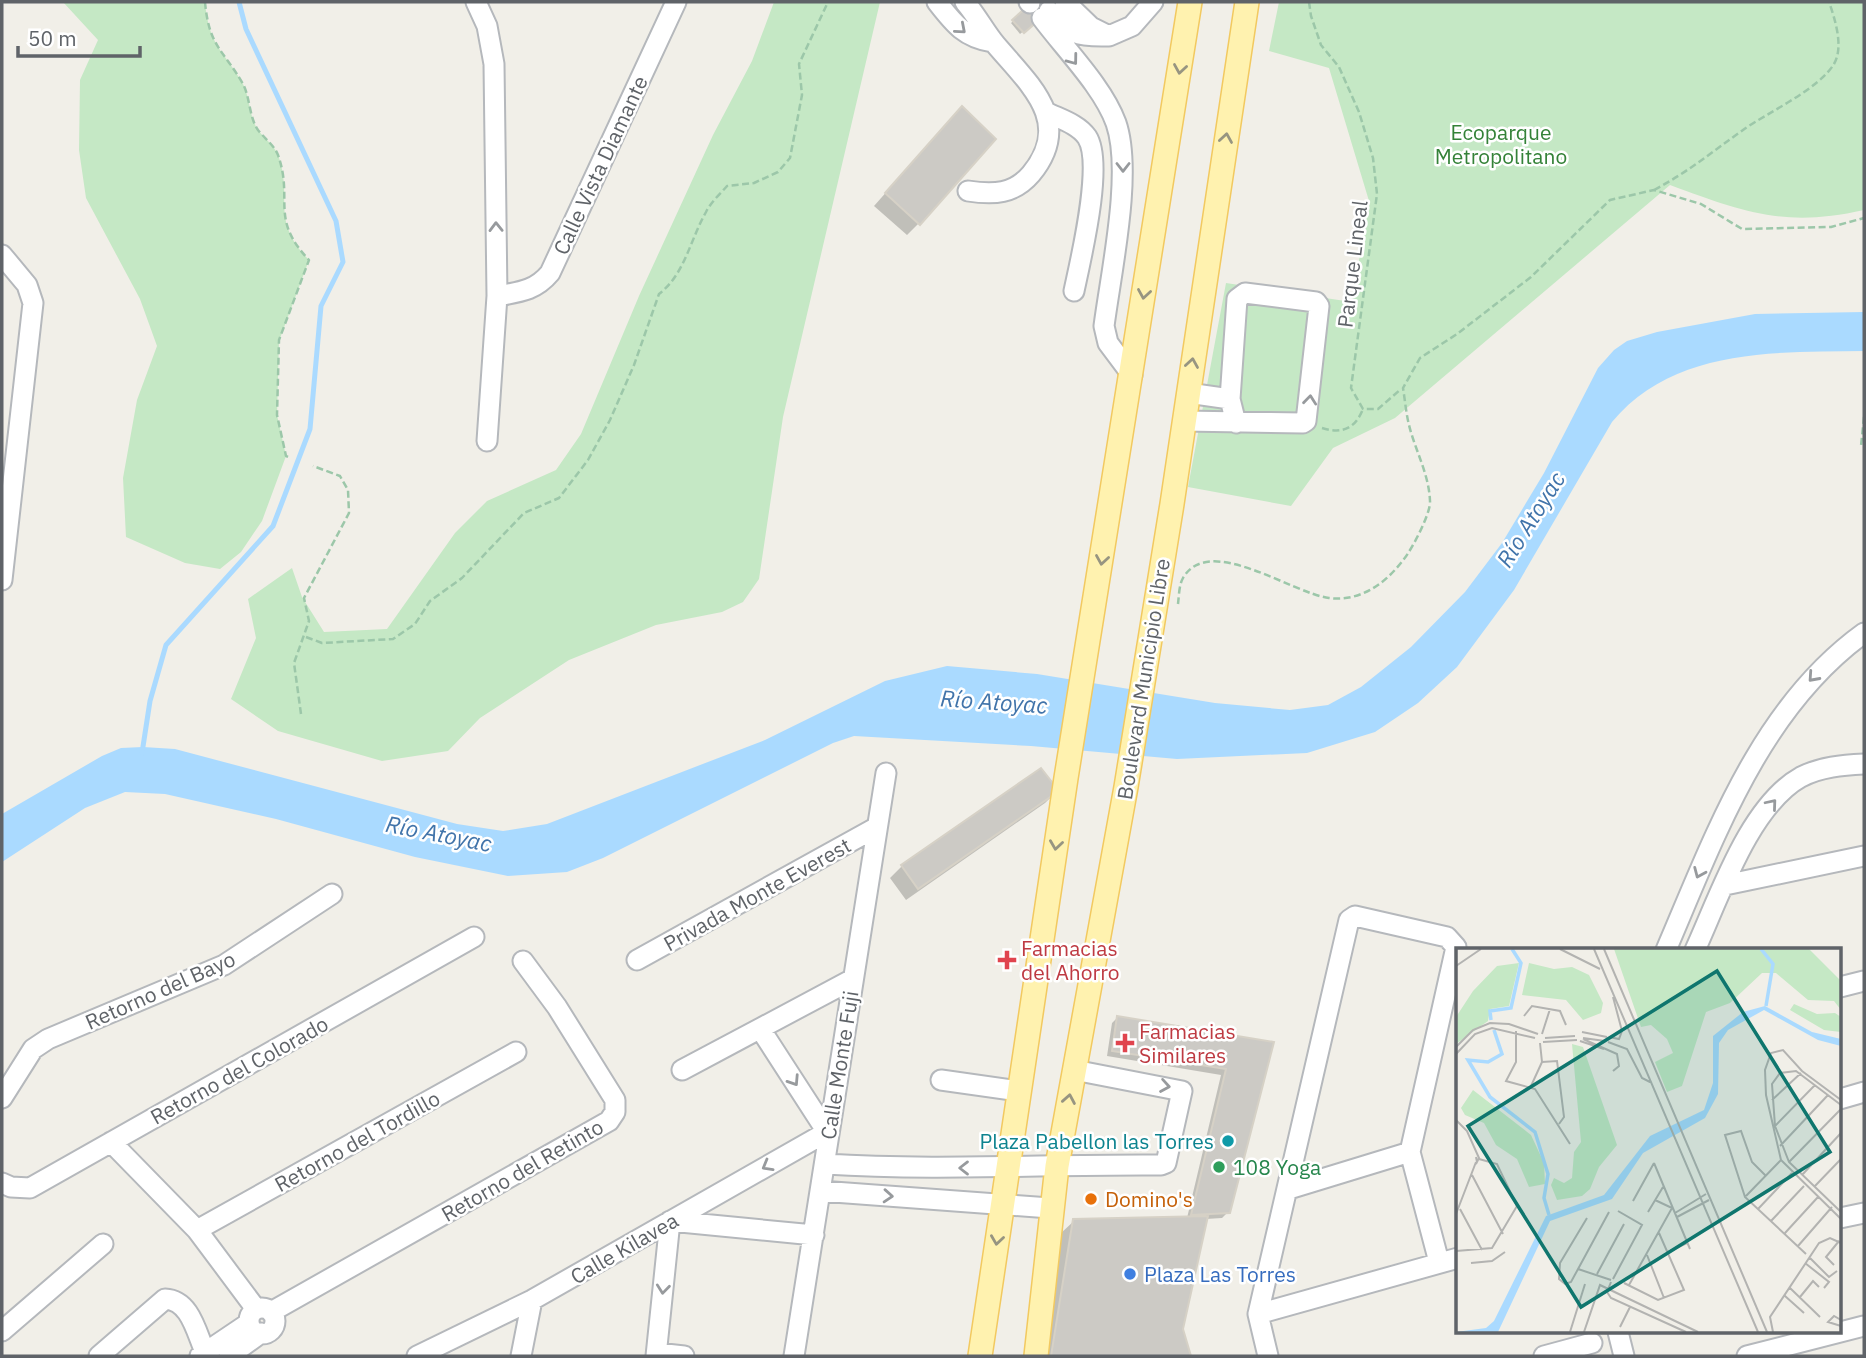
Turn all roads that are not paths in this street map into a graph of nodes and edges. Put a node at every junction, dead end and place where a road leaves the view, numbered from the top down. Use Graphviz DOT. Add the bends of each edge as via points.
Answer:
graph roads {
  1 [pos="476,2"];
  2 [pos="676,2"];
  3 [pos="937,2"];
  4 [pos="965,2"];
  5 [pos="1153,2"];
  6 [pos="1190,2"];
  7 [pos="1247,2"];
  8 [pos="1043,7"];
  9 [pos="993,42"];
  10 [pos="1046,112"];
  11 [pos="968,191"];
  12 [pos="2,255"];
  13 [pos="1074,291"];
  14 [pos="497,296"];
  15 [pos="1132,375"];
  16 [pos="1188,393"];
  17 [pos="1230,399"];
  18 [pos="1184,421"];
  19 [pos="1236,423"];
  20 [pos="487,441"];
  21 [pos="2,580"];
  22 [pos="1864,633"];
  23 [pos="1864,764"];
  24 [pos="886,773"];
  25 [pos="877,827"];
  26 [pos="1864,856"];
  27 [pos="1725,885"];
  28 [pos="332,894"];
  29 [pos="474,937"];
  30 [pos="1667,948"];
  31 [pos="1696,948"];
  32 [pos="637,960"];
  33 [pos="523,961"];
  34 [pos="853,979"];
  35 [pos="1864,981"];
  36 [pos="1842,986"];
  37 [pos="761,1030"];
  38 [pos="516,1052"];
  39 [pos="682,1070"];
  40 [pos="1074,1070"];
  41 [pos="941,1080"];
  42 [pos="1019,1091"];
  43 [pos="1864,1092"];
  44 [pos="2,1098"];
  45 [pos="1842,1098"];
  46 [pos="827,1132"];
  47 [pos="111,1142"];
  48 [pos="1410,1152"];
  49 [pos="825,1164"];
  50 [pos="1057,1166"];
  51 [pos="1007,1168"];
  52 [pos="2,1183"];
  53 [pos="1289,1189"];
  54 [pos="820,1191"];
  55 [pos="1002,1204"];
  56 [pos="1050,1208"];
  57 [pos="1864,1213"];
  58 [pos="1842,1218"];
  59 [pos="670,1221"];
  60 [pos="197,1230"];
  61 [pos="814,1235"];
  62 [pos="103,1244"];
  63 [pos="1449,1260"];
  64 [pos="532,1300"];
  65 [pos="1258,1314"];
  66 [pos="259,1320"];
  67 [pos="1864,1326"];
  68 [pos="2,1331"];
  69 [pos="1842,1332"];
  70 [pos="1618,1334"];
  71 [pos="1833,1334"];
  72 [pos="1592,1344"];
  73 [pos="204,1354"];
  74 [pos="656,1355"];
  75 [pos="99,1356"];
  76 [pos="229,1356"];
  77 [pos="417,1356"];
  78 [pos="521,1356"];
  79 [pos="684,1356"];
  80 [pos="794,1356"];
  81 [pos="980,1356"];
  82 [pos="1036,1356"];
  83 [pos="1268,1356"];
  84 [pos="1544,1356"];
  85 [pos="1624,1356"];
  86 [pos="1747,1356"];
  14 -- 1 [label="street, one-way" via="494,64 487,26"];
  2 -- 14 [label="street, Calle Vista Diamante" via="551,273 529,290"];
  3 -- 9 [label="street, one-way" via="958,28 974,39"];
  4 -- 9 [label="street"];
  5 -- 8 [label="street" via="1132,26 1109,36"];
  6 -- 15 [label="main road, one-way"];
  16 -- 7 [label="main road, Boulevard Municipio Libre, one-way"];
  8 -- 15 [label="street, one-way" via="1105,102 1119,136 1124,169 1104,326 1108,343"];
  9 -- 10 [label="street" via="1040,95"];
  10 -- 11 [label="street" via="1050,131 1045,153 1022,185 998,193"];
  10 -- 13 [label="street" via="1078,127 1094,154 1087,228"];
  12 -- 21 [label="street" via="27,285 33,303"];
  14 -- 20 [label="street"];
  15 -- 42 [label="main road, one-way"];
  16 -- 17 [label="street"];
  16 -- 18 [label="main road, Boulevard Municipio Libre"];
  17 -- 19 [label="street"];
  19 -- 17 [label="street, one-way" via="1306,421 1316,302 1240,295"];
  18 -- 19 [label="street"];
  18 -- 40 [label="main road, Boulevard Municipio Libre" via="1126,787"];
  22 -- 30 [label="street, one-way" via="1827,662 1793,699 1757,755 1713,840"];
  27 -- 23 [label="street, one-way" via="1762,815 1781,793 1802,777 1836,766"];
  24 -- 25 [label="street, Calle Monte Fuji"];
  25 -- 32 [label="street, Privada Monte Everest"];
  25 -- 34 [label="street, Calle Monte Fuji"];
  26 -- 27 [label="street"];
  27 -- 31 [label="street"];
  28 -- 44 [label="street, Retorno del Bayo" via="225,965 48,1039 33,1049"];
  29 -- 47 [label="street, Retorno del Colorado"];
  33 -- 66 [label="street, Retorno del Retinto" via="615,1100 609,1121"];
  34 -- 37 [label="street"];
  34 -- 46 [label="street, Calle Monte Fuji"];
  35 -- 36 [label="street"];
  37 -- 39 [label="street"];
  37 -- 46 [label="street, one-way"];
  38 -- 60 [label="street, Retorno del Tordillo"];
  50 -- 40 [label="main road, Boulevard Municipio Libre, one-way"];
  40 -- 50 [label="street, one-way" via="1178,1088 1183,1095 1164,1165"];
  41 -- 42 [label="street"];
  42 -- 51 [label="main road"];
  43 -- 45 [label="street"];
  46 -- 49 [label="street, Calle Monte Fuji"];
  46 -- 59 [label="street, Calle Kilavea, one-way"];
  47 -- 52 [label="street, Retorno del Colorado" via="30,1188"];
  47 -- 60 [label="street"];
  48 -- 53 [label="street"];
  48 -- 53 [label="street" via="1456,947 1447,937 1355,916 1349,920"];
  48 -- 63 [label="street"];
  51 -- 49 [label="street, one-way"];
  49 -- 54 [label="street, Calle Monte Fuji"];
  50 -- 51 [label="street"];
  50 -- 56 [label="main road, Boulevard Municipio Libre"];
  51 -- 55 [label="main road"];
  53 -- 65 [label="street"];
  54 -- 55 [label="street, one-way"];
  54 -- 61 [label="street, Calle Monte Fuji"];
  55 -- 56 [label="street"];
  55 -- 81 [label="main road, one-way"];
  56 -- 82 [label="main road, Boulevard Municipio Libre"];
  57 -- 58 [label="street"];
  59 -- 61 [label="street"];
  59 -- 64 [label="street, Calle Kilavea"];
  59 -- 74 [label="street, one-way"];
  60 -- 66 [label="street"];
  61 -- 80 [label="street, Calle Monte Fuji"];
  62 -- 68 [label="street"];
  63 -- 65 [label="street"];
  64 -- 77 [label="street, Calle Kilavea"];
  64 -- 78 [label="street"];
  65 -- 83 [label="street"];
  66 -- 73 [label="street"];
  66 -- 76 [label="street"];
  67 -- 69 [label="street"];
  70 -- 85 [label="street"];
  71 -- 86 [label="street"];
  72 -- 84 [label="street"];
  73 -- 75 [label="street" via="186,1309 172,1299 158,1304"];
  74 -- 79 [label="street"];
}
